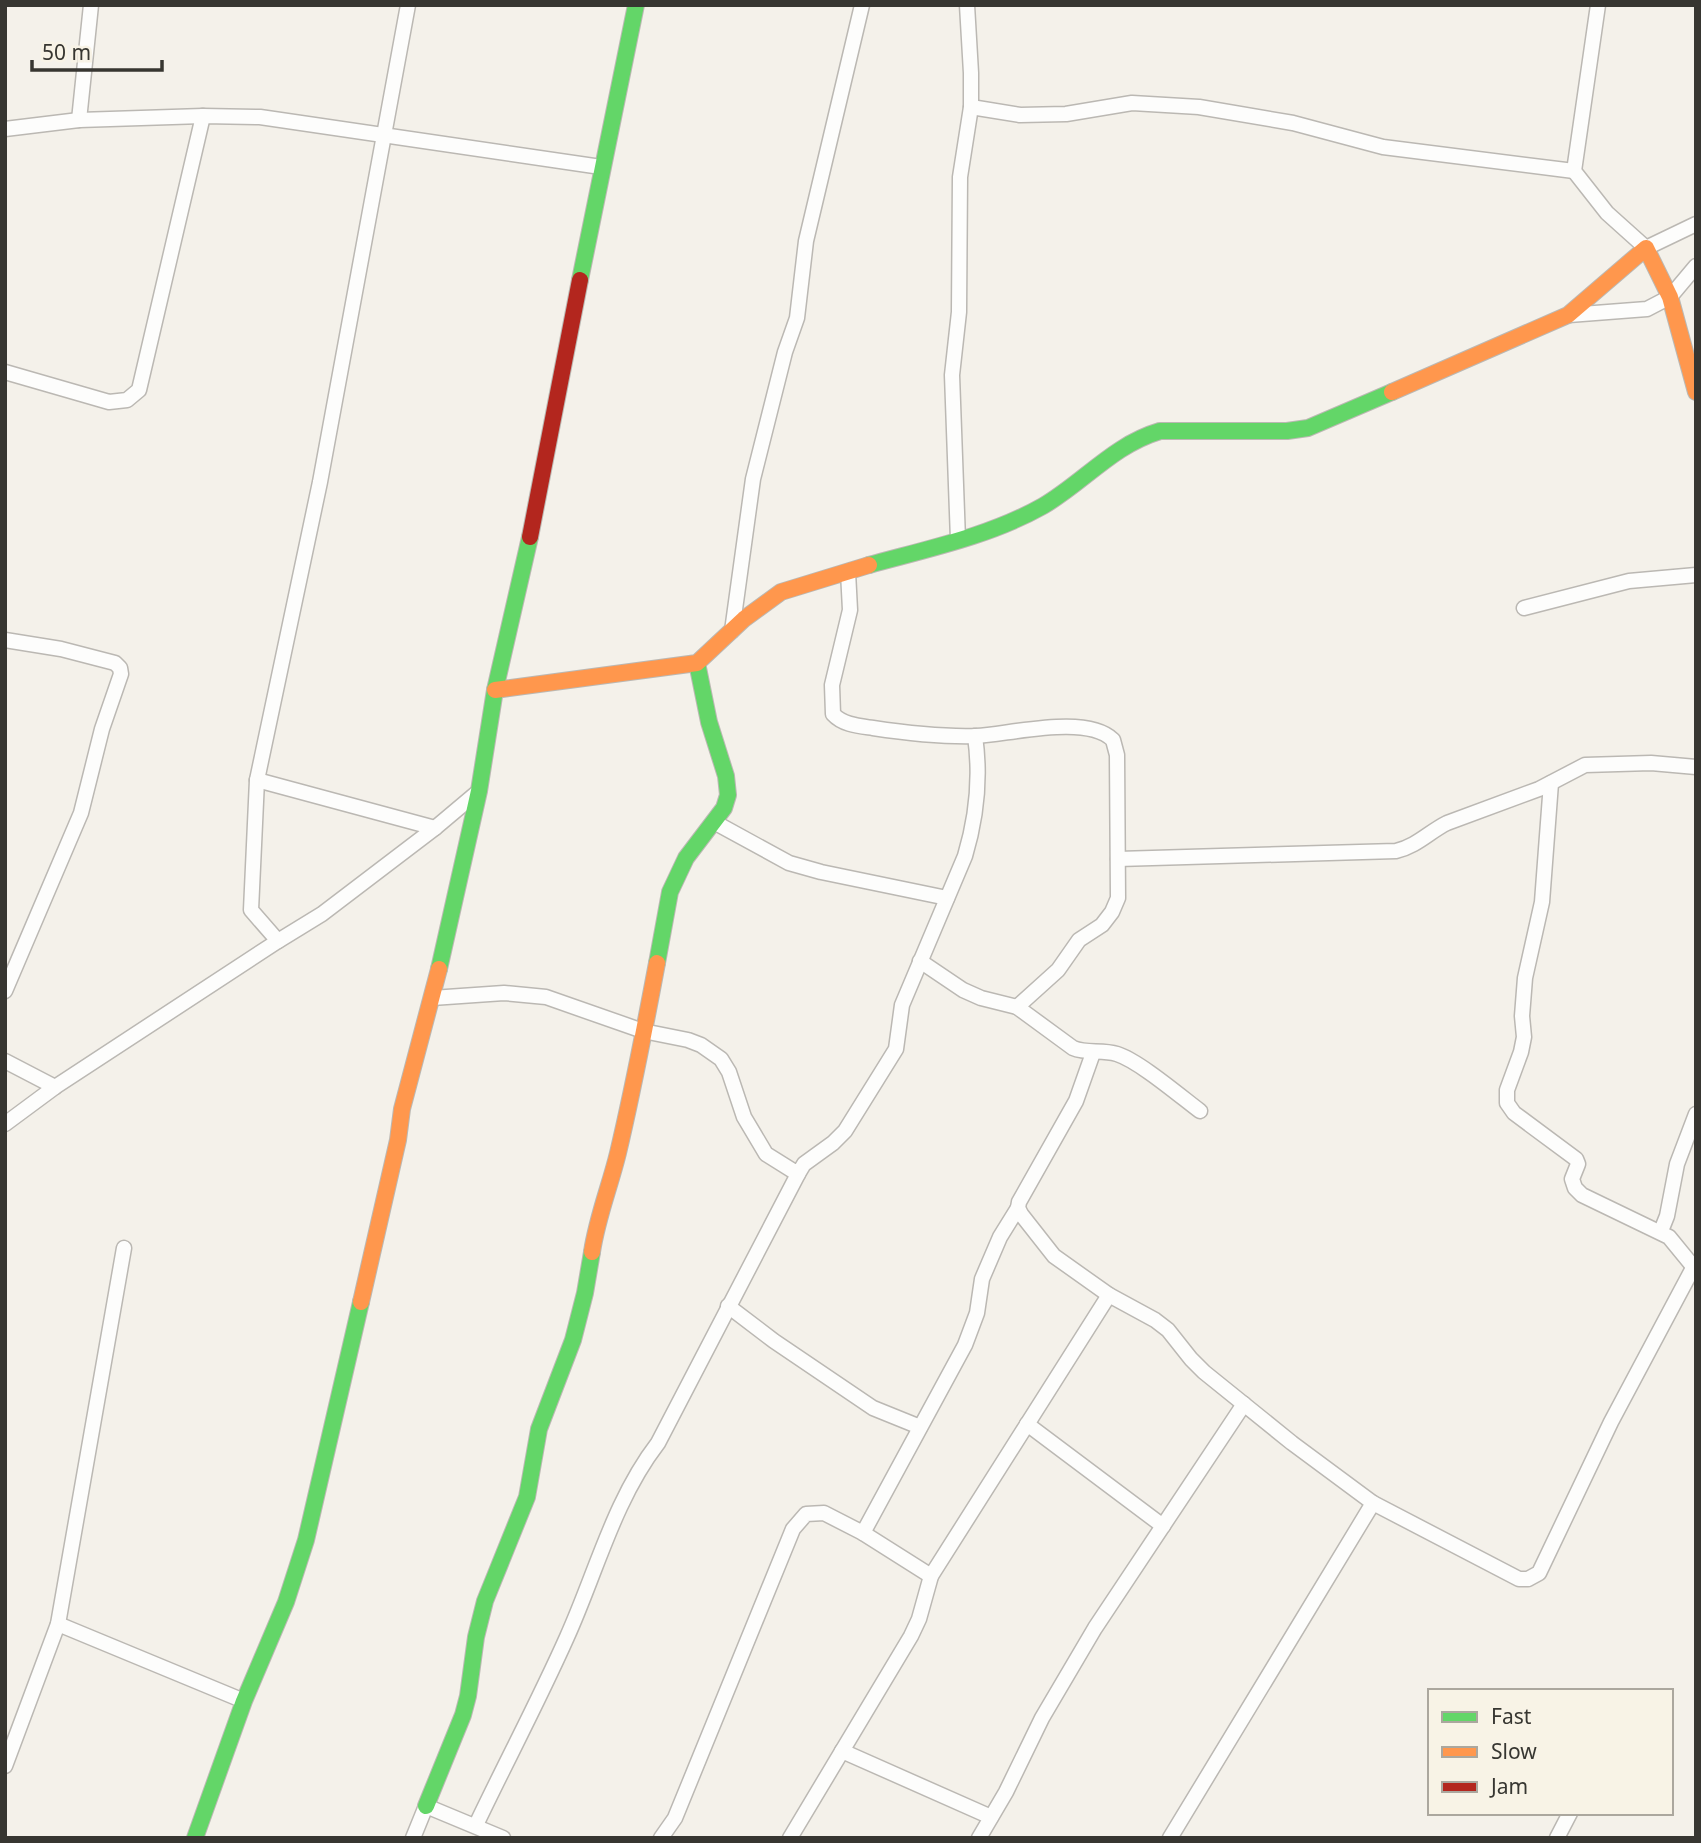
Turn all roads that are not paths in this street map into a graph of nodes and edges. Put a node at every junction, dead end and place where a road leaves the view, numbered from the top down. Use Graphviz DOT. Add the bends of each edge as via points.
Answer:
graph roads {
  1 [pos="91,5"];
  2 [pos="408,5"];
  3 [pos="636,5"];
  4 [pos="862,5"];
  5 [pos="967,5"];
  6 [pos="1598,5"];
  7 [pos="971,107"];
  8 [pos="203,116"];
  9 [pos="79,120"];
  10 [pos="5,129"];
  11 [pos="383,136"];
  12 [pos="601,167"];
  13 [pos="1574,172"];
  14 [pos="1696,224"];
  15 [pos="1646,248"];
  16 [pos="1696,266"];
  17 [pos="1670,297"];
  18 [pos="1568,315"];
  19 [pos="5,372"];
  20 [pos="1696,392"];
  21 [pos="958,540"];
  22 [pos="848,572"];
  23 [pos="1696,575"];
  24 [pos="1524,608"];
  25 [pos="732,631"];
  26 [pos="5,640"];
  27 [pos="697,663"];
  28 [pos="495,690"];
  29 [pos="975,736"];
  30 [pos="1696,767"];
  31 [pos="257,780"];
  32 [pos="1552,783"];
  33 [pos="479,791"];
  34 [pos="714,822"];
  35 [pos="435,828"];
  36 [pos="1118,859"];
  37 [pos="947,898"];
  38 [pos="278,941"];
  39 [pos="920,961"];
  40 [pos="5,991"];
  41 [pos="432,998"];
  42 [pos="1017,1007"];
  43 [pos="643,1031"];
  44 [pos="1093,1053"];
  45 [pos="5,1061"];
  46 [pos="55,1087"];
  47 [pos="1200,1111"];
  48 [pos="1696,1114"];
  49 [pos="5,1124"];
  50 [pos="798,1174"];
  51 [pos="1018,1209"];
  52 [pos="1661,1231"];
  53 [pos="124,1248"];
  54 [pos="1695,1269"];
  55 [pos="1109,1295"];
  56 [pos="728,1307"];
  57 [pos="1244,1404"];
  58 [pos="1027,1424"];
  59 [pos="920,1426"];
  60 [pos="1373,1503"];
  61 [pos="1163,1527"];
  62 [pos="863,1533"];
  63 [pos="931,1576"];
  64 [pos="58,1624"];
  65 [pos="244,1701"];
  66 [pos="842,1751"];
  67 [pos="5,1766"];
  68 [pos="426,1806"];
  69 [pos="1569,1815"];
  70 [pos="991,1817"];
  71 [pos="476,1825"];
  72 [pos="195,1838"];
  73 [pos="413,1838"];
  74 [pos="503,1838"];
  75 [pos="661,1838"];
  76 [pos="790,1838"];
  77 [pos="979,1838"];
  78 [pos="1170,1838"];
  79 [pos="1557,1838"];
  1 -- 9 [label="street"];
  2 -- 11 [label="street"];
  3 -- 12 [label="street"];
  4 -- 25 [label="street" via="806,241 797,317 752,479"];
  5 -- 7 [label="street"];
  6 -- 13 [label="street"];
  7 -- 13 [label="street" via="1020,115 1066,114 1132,103 1199,107 1293,123 1383,147"];
  7 -- 21 [label="street" via="960,177 959,312 952,375"];
  8 -- 9 [label="street"];
  8 -- 11 [label="street" via="260,117"];
  8 -- 19 [label="street" via="139,390 127,400 109,402"];
  9 -- 10 [label="street"];
  11 -- 12 [label="street"];
  11 -- 31 [label="street" via="320,482"];
  12 -- 28 [label="street" via="534,520"];
  13 -- 15 [label="street" via="1607,213"];
  14 -- 15 [label="street"];
  15 -- 17 [label="street"];
  15 -- 18 [label="street"];
  16 -- 17 [label="street"];
  17 -- 18 [label="street" via="1647,309"];
  17 -- 20 [label="street"];
  18 -- 21 [label="street" via="1308,428 1145,433 1045,505"];
  21 -- 22 [label="street"];
  22 -- 25 [label="street" via="782,592"];
  22 -- 29 [label="street" via="850,610 832,685 833,714 838,720 884,730"];
  23 -- 24 [label="street" via="1629,581"];
  25 -- 27 [label="street"];
  26 -- 40 [label="street" via="115,663 121,674 81,813"];
  27 -- 28 [label="street"];
  27 -- 34 [label="street" via="726,776 724,808"];
  28 -- 33 [label="street"];
  29 -- 36 [label="street" via="1065,728 1108,735 1117,755"];
  29 -- 37 [label="street" via="977,811"];
  30 -- 32 [label="street" via="1597,764 1575,768"];
  31 -- 35 [label="street"];
  31 -- 38 [label="street" via="251,910"];
  32 -- 36 [label="street" via="1447,823 1420,842 1396,851"];
  32 -- 52 [label="street" via="1542,902 1525,978 1524,1037 1507,1103 1576,1159 1572,1179 1582,1195"];
  33 -- 35 [label="street"];
  33 -- 41 [label="street"];
  34 -- 37 [label="street" via="789,863"];
  34 -- 43 [label="street" via="687,858 670,892"];
  35 -- 38 [label="street" via="332,907"];
  36 -- 42 [label="street" via="1118,898 1112,912 1079,940 1058,970"];
  37 -- 39 [label="street"];
  38 -- 46 [label="street"];
  39 -- 42 [label="street" via="963,990"];
  39 -- 50 [label="street" via="902,1005 896,1049 845,1131"];
  41 -- 43 [label="street" via="535,995"];
  41 -- 65 [label="street" via="402,1109 306,1540 286,1602"];
  42 -- 44 [label="street" via="1073,1048"];
  43 -- 50 [label="street" via="688,1040 721,1059 744,1116 766,1154"];
  43 -- 68 [label="street" via="633,1093 595,1232 573,1340 539,1429 527,1497 485,1601 463,1715"];
  44 -- 47 [label="street" via="1130,1060"];
  44 -- 51 [label="street" via="1076,1101"];
  45 -- 46 [label="street"];
  46 -- 49 [label="street"];
  48 -- 52 [label="street"];
  50 -- 56 [label="street"];
  51 -- 55 [label="street" via="1054,1256"];
  51 -- 59 [label="street" via="982,1279 977,1313 965,1345"];
  52 -- 54 [label="street"];
  53 -- 64 [label="street"];
  54 -- 60 [label="street" via="1611,1422 1539,1573 1519,1579"];
  55 -- 57 [label="street" via="1168,1330 1191,1359"];
  55 -- 58 [label="street"];
  56 -- 59 [label="street" via="873,1408"];
  56 -- 71 [label="street" via="642,1464 568,1636"];
  57 -- 60 [label="street"];
  57 -- 61 [label="street"];
  58 -- 61 [label="street"];
  58 -- 63 [label="street"];
  59 -- 62 [label="street"];
  60 -- 78 [label="street"];
  61 -- 70 [label="street" via="1042,1718"];
  62 -- 63 [label="street"];
  62 -- 75 [label="street" via="824,1513 806,1514 793,1529 675,1818"];
  63 -- 66 [label="street" via="911,1636"];
  64 -- 65 [label="street"];
  64 -- 67 [label="street"];
  65 -- 72 [label="street"];
  66 -- 70 [label="street"];
  66 -- 76 [label="street"];
  68 -- 71 [label="street"];
  68 -- 73 [label="street"];
  69 -- 79 [label="street"];
  70 -- 77 [label="street"];
  71 -- 74 [label="street"];
}
